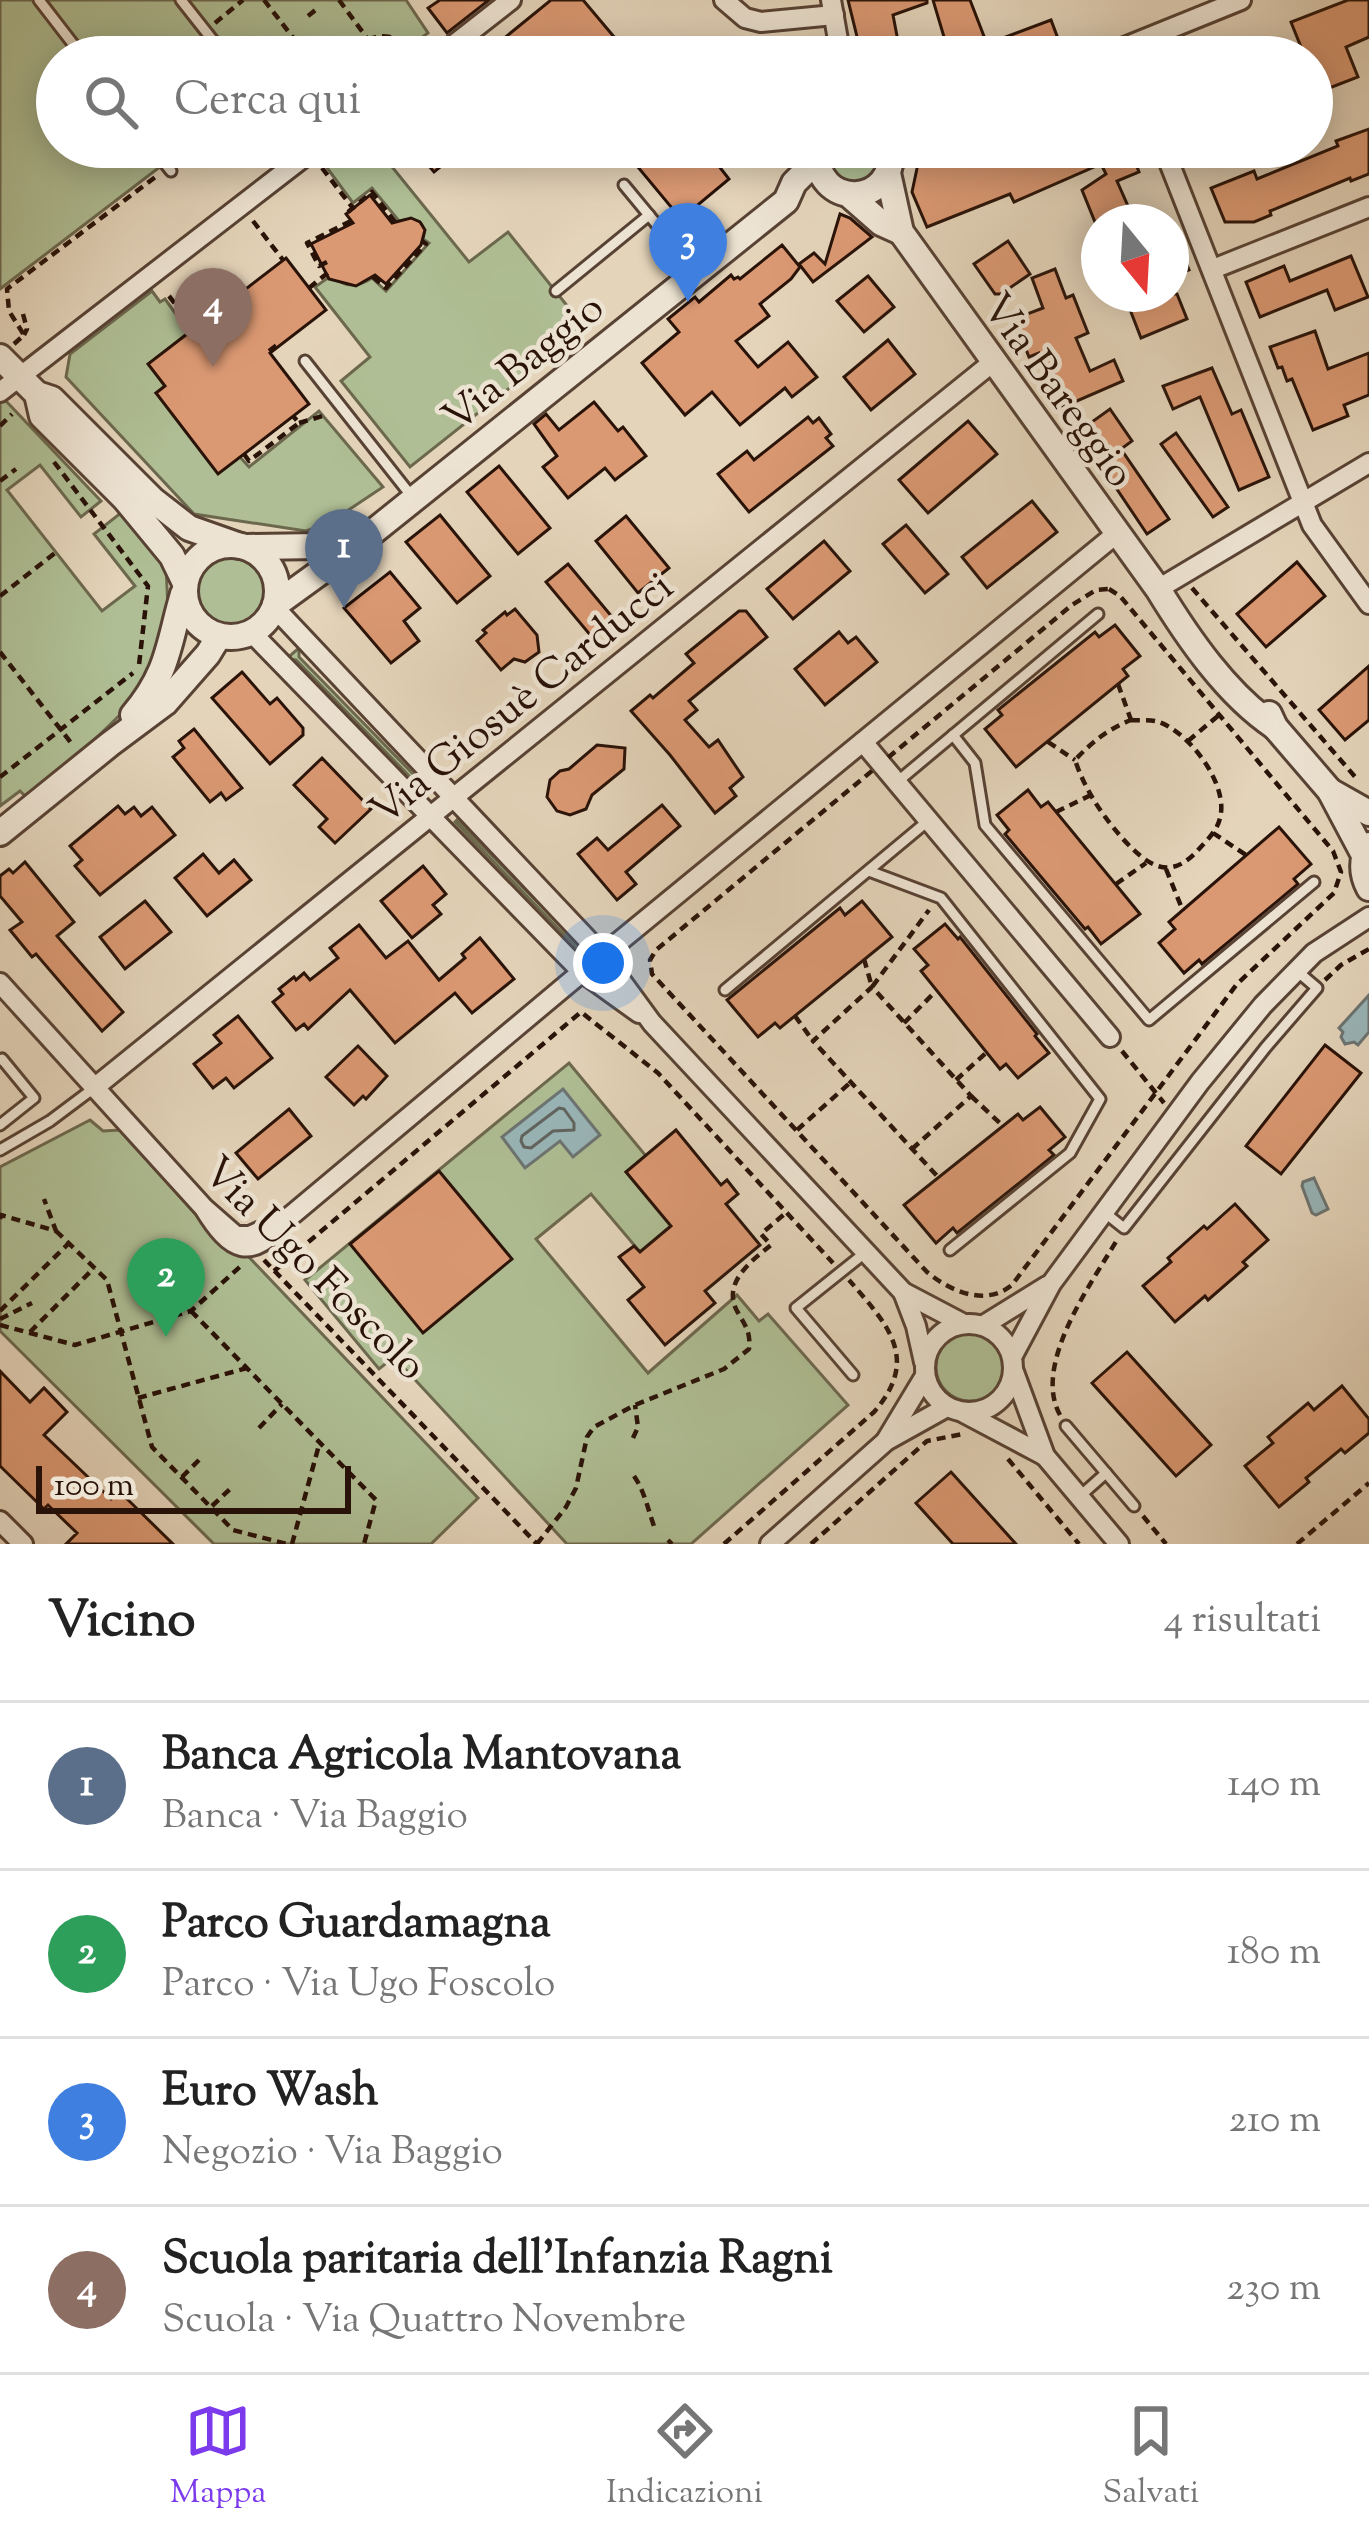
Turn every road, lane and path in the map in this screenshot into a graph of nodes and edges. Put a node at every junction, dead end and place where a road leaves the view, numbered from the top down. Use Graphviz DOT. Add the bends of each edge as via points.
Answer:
graph roads {
  1 [pos="38,0"];
  2 [pos="181,0"];
  3 [pos="243,0"];
  4 [pos="264,0"];
  5 [pos="339,0"];
  6 [pos="512,0"];
  7 [pos="724,0"];
  8 [pos="1241,0"];
  9 [pos="318,8"];
  10 [pos="832,8"];
  11 [pos="308,16"];
  12 [pos="205,30"];
  13 [pos="66,36"];
  14 [pos="210,36"];
  15 [pos="292,36"];
  16 [pos="366,36"];
  17 [pos="465,36"];
  18 [pos="1161,36"];
  19 [pos="292,168"];
  20 [pos="320,168"];
  21 [pos="806,168"];
  22 [pos="821,168"];
  23 [pos="887,168"];
  24 [pos="890,168"];
  25 [pos="1172,168"];
  26 [pos="170,169"];
  27 [pos="625,185"];
  28 [pos="845,194"];
  29 [pos="786,201"];
  30 [pos="1369,207"];
  31 [pos="649,215"];
  32 [pos="249,217"];
  33 [pos="352,221"];
  34 [pos="395,222"];
  35 [pos="901,232"];
  36 [pos="422,241"];
  37 [pos="283,260"];
  38 [pos="327,262"];
  39 [pos="1213,269"];
  40 [pos="330,272"];
  41 [pos="696,272"];
  42 [pos="373,277"];
  43 [pos="309,288"];
  44 [pos="556,291"];
  45 [pos="169,296"];
  46 [pos="23,314"];
  47 [pos="194,328"];
  48 [pos="24,335"];
  49 [pos="281,342"];
  50 [pos="6,351"];
  51 [pos="269,351"];
  52 [pos="305,361"];
  53 [pos="993,362"];
  54 [pos="19,387"];
  55 [pos="343,410"];
  56 [pos="12,414"];
  57 [pos="293,416"];
  58 [pos="298,423"];
  59 [pos="0,426"];
  60 [pos="244,454"];
  61 [pos="1369,464"];
  62 [pos="16,469"];
  63 [pos="0,482"];
  64 [pos="413,498"];
  65 [pos="1305,500"];
  66 [pos="97,521"];
  67 [pos="1116,534"];
  68 [pos="363,537"];
  69 [pos="243,547"];
  70 [pos="56,553"];
  71 [pos="1183,574"];
  72 [pos="184,588"];
  73 [pos="1158,590"];
  74 [pos="0,596"];
  75 [pos="1369,604"];
  76 [pos="275,606"];
  77 [pos="1098,614"];
  78 [pos="252,632"];
  79 [pos="219,637"];
  80 [pos="0,652"];
  81 [pos="1118,684"];
  82 [pos="1219,715"];
  83 [pos="1131,721"];
  84 [pos="61,729"];
  85 [pos="953,735"];
  86 [pos="1187,740"];
  87 [pos="863,742"];
  88 [pos="1048,742"];
  89 [pos="110,744"];
  90 [pos="1075,760"];
  91 [pos="87,762"];
  92 [pos="0,777"];
  93 [pos="897,782"];
  94 [pos="1330,791"];
  95 [pos="1369,792"];
  96 [pos="1091,796"];
  97 [pos="453,797"];
  98 [pos="1056,812"];
  99 [pos="1369,814"];
  100 [pos="429,817"];
  101 [pos="929,820"];
  102 [pos="0,833"];
  103 [pos="1213,833"];
  104 [pos="1367,850"];
  105 [pos="1246,855"];
  106 [pos="1146,863"];
  107 [pos="1166,869"];
  108 [pos="868,871"];
  109 [pos="1314,882"];
  110 [pos="1116,884"];
  111 [pos="1369,888"];
  112 [pos="941,898"];
  113 [pos="1326,901"];
  114 [pos="1183,911"];
  115 [pos="1369,917"];
  116 [pos="1369,949"];
  117 [pos="603,956"];
  118 [pos="864,959"];
  119 [pos="1297,971"];
  120 [pos="582,972"];
  121 [pos="872,987"];
  122 [pos="2,988"];
  123 [pos="1317,988"];
  124 [pos="725,990"];
  125 [pos="937,991"];
  126 [pos="795,1016"];
  127 [pos="652,1023"];
  128 [pos="904,1023"];
  129 [pos="1110,1037"];
  130 [pos="814,1040"];
  131 [pos="986,1053"];
  132 [pos="1,1059"];
  133 [pos="956,1080"];
  134 [pos="851,1082"];
  135 [pos="94,1088"];
  136 [pos="1156,1093"];
  137 [pos="971,1096"];
  138 [pos="1175,1116"];
  139 [pos="0,1125"];
  140 [pos="1003,1126"];
  141 [pos="796,1130"];
  142 [pos="2,1145"];
  143 [pos="912,1149"];
  144 [pos="938,1177"];
  145 [pos="44,1199"];
  146 [pos="204,1208"];
  147 [pos="1104,1212"];
  148 [pos="0,1219"];
  149 [pos="287,1219"];
  150 [pos="1124,1228"];
  151 [pos="56,1231"];
  152 [pos="70,1242"];
  153 [pos="253,1250"];
  154 [pos="950,1250"];
  155 [pos="866,1252"];
  156 [pos="95,1266"];
  157 [pos="274,1271"];
  158 [pos="927,1272"];
  159 [pos="1052,1284"];
  160 [pos="903,1292"];
  161 [pos="32,1303"];
  162 [pos="191,1311"];
  163 [pos="1,1313"];
  164 [pos="877,1313"];
  165 [pos="962,1323"];
  166 [pos="984,1325"];
  167 [pos="119,1331"];
  168 [pos="30,1332"];
  169 [pos="1013,1365"];
  170 [pos="247,1368"];
  171 [pos="924,1370"];
  172 [pos="854,1375"];
  173 [pos="138,1398"];
  174 [pos="282,1404"];
  175 [pos="634,1405"];
  176 [pos="954,1410"];
  177 [pos="1066,1426"];
  178 [pos="259,1428"];
  179 [pos="970,1433"];
  180 [pos="633,1438"];
  181 [pos="886,1442"];
  182 [pos="320,1443"];
  183 [pos="1003,1454"];
  184 [pos="1045,1456"];
  185 [pos="199,1460"];
  186 [pos="1106,1473"];
  187 [pos="634,1476"];
  188 [pos="182,1478"];
  189 [pos="1369,1484"];
  190 [pos="230,1489"];
  191 [pos="1079,1497"];
  192 [pos="1134,1506"];
  193 [pos="211,1508"];
  194 [pos="0,1521"];
  195 [pos="656,1529"];
  196 [pos="23,1544"];
  197 [pos="290,1544"];
  198 [pos="364,1544"];
  199 [pos="537,1544"];
  200 [pos="724,1544"];
  201 [pos="770,1544"];
  202 [pos="811,1544"];
  203 [pos="1079,1544"];
  204 [pos="1119,1544"];
  205 [pos="1166,1544"];
  206 [pos="1297,1544"];
  1 -- 13 [label="lane"];
  2 -- 12 [label="lane"];
  3 -- 12 [label="path"];
  4 -- 15 [label="path"];
  5 -- 16 [label="path"];
  6 -- 17 [label="street"];
  7 -- 10 [label="street" via="760,22"];
  8 -- 18 [label="street"];
  9 -- 11 [label="path"];
  12 -- 14 [label="lane"];
  19 -- 54 [label="street"];
  20 -- 34 [label="path" via="351,209 371,191"];
  21 -- 29 [label="street, Via Baggio"];
  22 -- 28 [label="street, Via Bareggio" via="824,180"];
  23 -- 28 [label="street" via="871,190"];
  24 -- 35 [label="street, Via Bareggio"];
  25 -- 39 [label="street"];
  26 -- 48 [label="path" via="8,289 9,311"];
  27 -- 31 [label="lane"];
  28 -- 29 [label="street"];
  28 -- 35 [label="street, Via Bareggio"];
  29 -- 41 [label="street, Via Baggio"];
  30 -- 39 [label="street"];
  31 -- 41 [label="lane"];
  31 -- 44 [label="lane"];
  32 -- 37 [label="path"];
  33 -- 38 [label="path" via="307,243 319,266"];
  35 -- 53 [label="street, Via Bareggio"];
  36 -- 42 [label="path" via="386,289"];
  39 -- 65 [label="street"];
  40 -- 43 [label="path"];
  41 -- 64 [label="street, Via Baggio"];
  45 -- 47 [label="path"];
  46 -- 48 [label="path"];
  48 -- 50 [label="path"];
  49 -- 51 [label="path"];
  50 -- 54 [label="street"];
  52 -- 55 [label="lane"];
  53 -- 67 [label="street, Via Bareggio"];
  53 -- 97 [label="street, Via Giosuè Carducci"];
  54 -- 69 [label="street" via="52,399 189,529"];
  54 -- 72 [label="street" via="172,556"];
  55 -- 58 [label="path"];
  55 -- 64 [label="lane"];
  56 -- 59 [label="path"];
  57 -- 58 [label="path"];
  58 -- 60 [label="path" via="249,461"];
  61 -- 65 [label="street"];
  62 -- 63 [label="path"];
  64 -- 68 [label="street, Via Baggio"];
  65 -- 71 [label="street"];
  65 -- 75 [label="street" via="1316,533"];
  66 -- 84 [label="path" via="148,586 138,669"];
  67 -- 73 [label="street, Via Bareggio"];
  67 -- 87 [label="street"];
  68 -- 69 [label="street, Via Baggio"];
  68 -- 76 [label="street, Via Baggio"];
  69 -- 72 [label="street" via="202,555"];
  69 -- 76 [label="street" via="274,574"];
  70 -- 74 [label="path"];
  71 -- 73 [label="street"];
  71 -- 95 [label="path"];
  72 -- 79 [label="street" via="195,622"];
  72 -- 89 [label="street" via="166,665"];
  73 -- 94 [label="street, Via Bareggio" via="1187,636"];
  76 -- 78 [label="street"];
  76 -- 97 [label="street"];
  77 -- 85 [label="lane"];
  78 -- 79 [label="street"];
  78 -- 100 [label="street"];
  79 -- 89 [label="street" via="165,703"];
  80 -- 84 [label="path"];
  81 -- 83 [label="path"];
  82 -- 86 [label="path"];
  83 -- 86 [label="path" via="1157,721"];
  83 -- 90 [label="path"];
  84 -- 91 [label="path"];
  84 -- 92 [label="path"];
  85 -- 93 [label="lane"];
  85 -- 109 [label="lane" via="975,763 985,825 1149,1020"];
  86 -- 103 [label="path" via="1220,798"];
  87 -- 93 [label="street"];
  87 -- 117 [label="street"];
  88 -- 90 [label="path"];
  89 -- 91 [label="street"];
  90 -- 96 [label="path"];
  91 -- 102 [label="street"];
  93 -- 101 [label="street"];
  94 -- 99 [label="street, Via Bareggio"];
  94 -- 104 [label="street, Via Bareggio"];
  96 -- 98 [label="path"];
  96 -- 106 [label="path"];
  97 -- 100 [label="street, Via Giosuè Carducci"];
  97 -- 117 [label="street"];
  100 -- 120 [label="street"];
  100 -- 135 [label="street, Via Giosuè Carducci"];
  101 -- 108 [label="lane"];
  101 -- 129 [label="street"];
  103 -- 105 [label="path"];
  103 -- 107 [label="path" via="1190,860"];
  104 -- 111 [label="street, Via Bareggio"];
  106 -- 107 [label="path"];
  106 -- 110 [label="path"];
  107 -- 114 [label="path"];
  108 -- 112 [label="lane"];
  108 -- 124 [label="lane"];
  112 -- 121 [label="path"];
  112 -- 154 [label="lane" via="1100,1099 1070,1153"];
  113 -- 136 [label="path" via="1237,984"];
  115 -- 119 [label="street"];
  116 -- 123 [label="path"];
  117 -- 120 [label="street"];
  117 -- 127 [label="street"];
  118 -- 121 [label="path"];
  119 -- 123 [label="lane"];
  119 -- 138 [label="street"];
  120 -- 127 [label="street"];
  120 -- 149 [label="street"];
  121 -- 128 [label="path"];
  121 -- 130 [label="path"];
  122 -- 135 [label="street, Via Ugo Foscolo"];
  123 -- 150 [label="lane"];
  125 -- 128 [label="path"];
  126 -- 130 [label="path"];
  127 -- 155 [label="street"];
  128 -- 133 [label="path"];
  129 -- 136 [label="path"];
  130 -- 134 [label="path"];
  131 -- 133 [label="path"];
  132 -- 139 [label="lane" via="34,1098"];
  133 -- 137 [label="path"];
  134 -- 141 [label="path"];
  134 -- 143 [label="path"];
  135 -- 142 [label="lane"];
  135 -- 146 [label="street, Via Ugo Foscolo"];
  136 -- 138 [label="path"];
  136 -- 158 [label="path" via="1004,1292 961,1293"];
  137 -- 140 [label="path"];
  137 -- 143 [label="path"];
  138 -- 147 [label="street"];
  143 -- 144 [label="path"];
  145 -- 151 [label="path"];
  146 -- 149 [label="street" via="236,1236"];
  146 -- 153 [label="street, Via Ugo Foscolo" via="232,1244"];
  147 -- 150 [label="lane"];
  147 -- 159 [label="street"];
  148 -- 151 [label="path"];
  149 -- 153 [label="street"];
  150 -- 177 [label="path" via="1059,1348 1053,1402"];
  151 -- 152 [label="path"];
  152 -- 156 [label="path"];
  152 -- 163 [label="path"];
  153 -- 157 [label="path, Via Ugo Foscolo"];
  153 -- 162 [label="path"];
  155 -- 160 [label="street"];
  155 -- 172 [label="lane" via="796,1308"];
  156 -- 167 [label="path" via="107,1280"];
  156 -- 168 [label="path"];
  157 -- 175 [label="path" via="581,1012 658,1072 788,1211 761,1234 771,1245 735,1283 749,1349 724,1369"];
  157 -- 199 [label="path, Via Ugo Foscolo"];
  159 -- 166 [label="street"];
  159 -- 169 [label="street"];
  160 -- 165 [label="street"];
  160 -- 171 [label="street"];
  161 -- 163 [label="path"];
  162 -- 167 [label="path"];
  162 -- 170 [label="path"];
  163 -- 168 [label="path"];
  164 -- 200 [label="path" via="898,1363 886,1398"];
  165 -- 166 [label="street"];
  165 -- 171 [label="street" via="930,1344"];
  166 -- 169 [label="street" via="1002,1338"];
  167 -- 168 [label="path" via="75,1345"];
  167 -- 173 [label="path"];
  169 -- 176 [label="street" via="1002,1398"];
  169 -- 184 [label="street"];
  170 -- 173 [label="path"];
  170 -- 174 [label="path"];
  171 -- 176 [label="street" via="929,1389"];
  171 -- 181 [label="street"];
  173 -- 188 [label="path" via="152,1447"];
  174 -- 178 [label="path"];
  174 -- 182 [label="path"];
  175 -- 180 [label="path"];
  175 -- 199 [label="path" via="587,1437 576,1488"];
  176 -- 181 [label="street"];
  176 -- 184 [label="street"];
  177 -- 186 [label="lane"];
  179 -- 202 [label="path" via="927,1441"];
  181 -- 201 [label="street"];
  182 -- 197 [label="path"];
  182 -- 198 [label="path" via="376,1500"];
  183 -- 203 [label="path"];
  184 -- 191 [label="street"];
  185 -- 188 [label="path"];
  186 -- 191 [label="lane"];
  186 -- 192 [label="lane"];
  187 -- 195 [label="path"];
  188 -- 193 [label="path"];
  189 -- 206 [label="path"];
  190 -- 193 [label="path"];
  191 -- 204 [label="street"];
  192 -- 205 [label="path"];
  193 -- 197 [label="path" via="233,1530"];
  194 -- 196 [label="street"];
}
